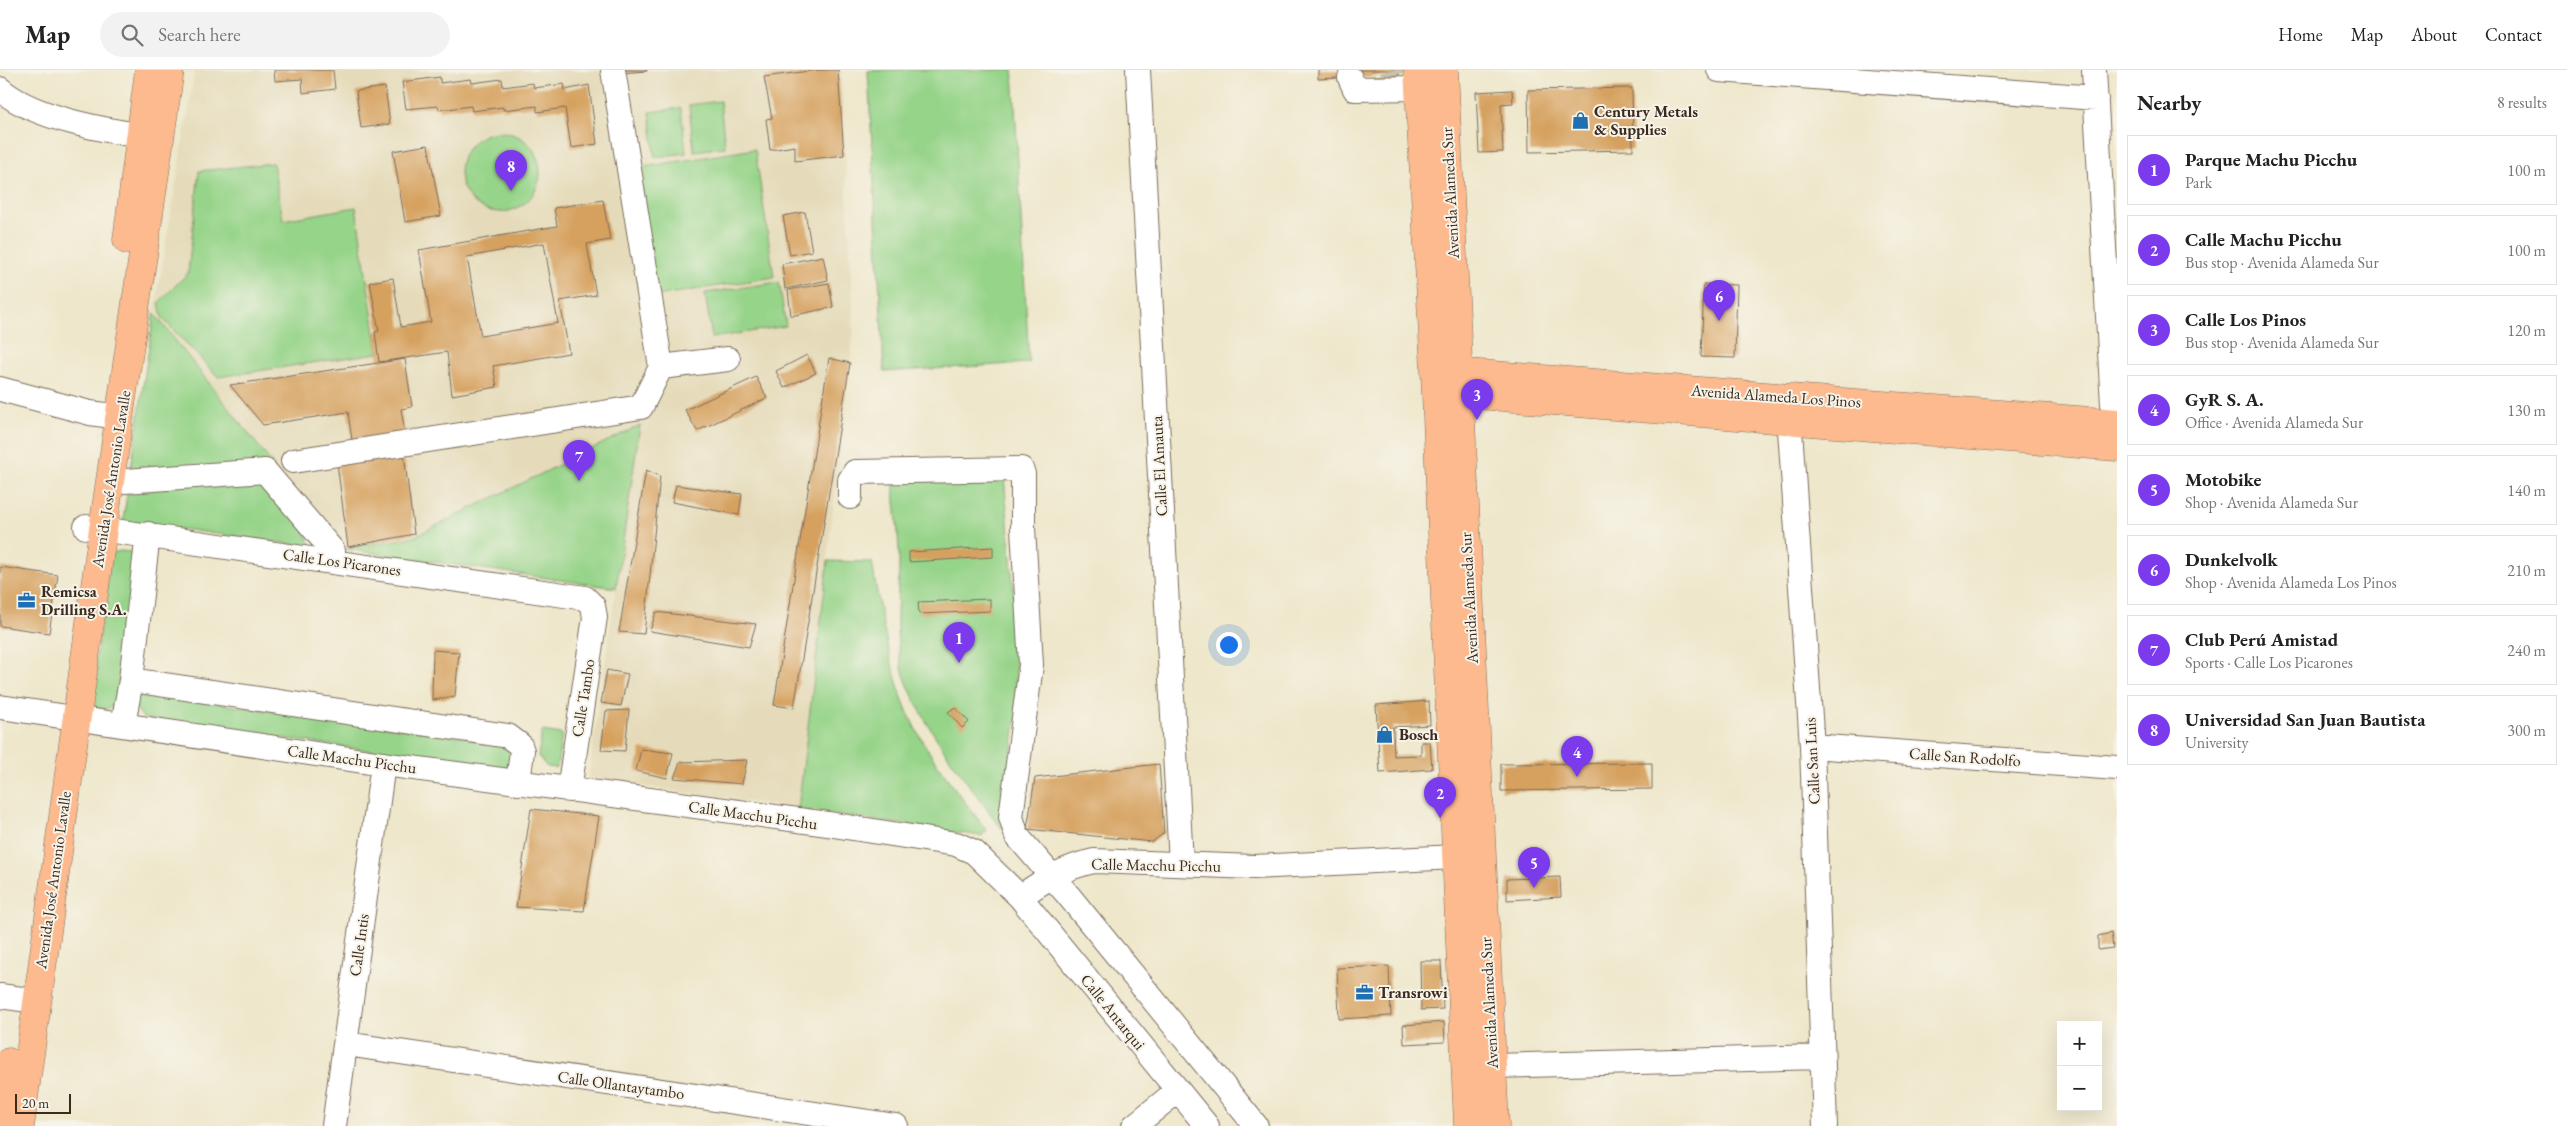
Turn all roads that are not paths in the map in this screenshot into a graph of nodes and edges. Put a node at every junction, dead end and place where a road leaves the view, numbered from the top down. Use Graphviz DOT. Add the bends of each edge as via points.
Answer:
graph roads {
  1 [pos="149,70"];
  2 [pos="170,70"];
  3 [pos="613,70"];
  4 [pos="1138,70"];
  5 [pos="1444,70"];
  6 [pos="1719,70"];
  7 [pos="2094,70"];
  8 [pos="1770,72"];
  9 [pos="1350,78"];
  10 [pos="1406,80"];
  11 [pos="0,89"];
  12 [pos="2096,98"];
  13 [pos="150,137"];
  14 [pos="728,358"];
  15 [pos="660,366"];
  16 [pos="1447,382"];
  17 [pos="0,389"];
  18 [pos="1789,408"];
  19 [pos="112,417"];
  20 [pos="2116,435"];
  21 [pos="293,461"];
  22 [pos="111,482"];
  23 [pos="850,497"];
  24 [pos="95,528"];
  25 [pos="148,534"];
  26 [pos="330,560"];
  27 [pos="593,606"];
  28 [pos="131,680"];
  29 [pos="0,706"];
  30 [pos="68,717"];
  31 [pos="123,725"];
  32 [pos="1812,746"];
  33 [pos="383,764"];
  34 [pos="2117,768"];
  35 [pos="518,783"];
  36 [pos="569,790"];
  37 [pos="1470,856"];
  38 [pos="1181,863"];
  39 [pos="1050,876"];
  40 [pos="1020,897"];
  41 [pos="18,999"];
  42 [pos="346,1044"];
  43 [pos="1822,1057"];
  44 [pos="1492,1066"];
  45 [pos="1177,1091"];
  46 [pos="0,1126"];
  47 [pos="20,1126"];
  48 [pos="334,1126"];
  49 [pos="896,1126"];
  50 [pos="1134,1126"];
  51 [pos="1206,1126"];
  52 [pos="1256,1126"];
  53 [pos="1468,1126"];
  54 [pos="1495,1126"];
  55 [pos="1825,1126"];
  1 -- 13 [label="main road, Avenida José Antonio Lavalle"];
  2 -- 13 [label="main road, Avenida José Antonio Lavalle"];
  3 -- 15 [label="street"];
  4 -- 38 [label="street, Calle El Amauta"];
  5 -- 16 [label="main road, Avenida Alameda Sur"];
  6 -- 8 [label="street"];
  7 -- 12 [label="street"];
  8 -- 12 [label="street"];
  9 -- 10 [label="street" via="1355,90"];
  10 -- 16 [label="main road, Avenida Alameda Sur"];
  11 -- 13 [label="street" via="52,117"];
  12 -- 20 [label="street"];
  13 -- 19 [label="main road, Avenida José Antonio Lavalle"];
  14 -- 15 [label="street"];
  15 -- 21 [label="street" via="641,406"];
  16 -- 18 [label="main road, Avenida Alameda Los Pinos"];
  16 -- 37 [label="main road, Avenida Alameda Sur"];
  17 -- 19 [label="street"];
  18 -- 20 [label="main road, Avenida Alameda Los Pinos"];
  18 -- 32 [label="street, Calle San Luis"];
  19 -- 22 [label="main road, Avenida José Antonio Lavalle"];
  19 -- 24 [label="main road, Avenida José Antonio Lavalle"];
  22 -- 24 [label="main road, Avenida José Antonio Lavalle"];
  22 -- 26 [label="street" via="265,471 333,550"];
  23 -- 39 [label="street" via="850,480 855,472 1021,469 1031,665 1011,817 1017,836"];
  24 -- 25 [label="street, Calle Los Picarones"];
  24 -- 30 [label="main road, Avenida José Antonio Lavalle"];
  25 -- 26 [label="street, Calle Los Picarones"];
  25 -- 28 [label="street"];
  26 -- 27 [label="street, Calle Los Picarones" via="585,598"];
  27 -- 36 [label="street, Calle Tambo" via="595,617"];
  28 -- 31 [label="street"];
  28 -- 35 [label="street" via="508,736 520,745 522,751"];
  29 -- 30 [label="street, Calle Macchu Picchu"];
  30 -- 31 [label="street, Calle Macchu Picchu"];
  30 -- 41 [label="main road, Avenida José Antonio Lavalle"];
  31 -- 33 [label="street, Calle Macchu Picchu"];
  32 -- 34 [label="street, Calle San Rodolfo"];
  32 -- 43 [label="street, Calle San Luis"];
  33 -- 35 [label="street, Calle Macchu Picchu"];
  33 -- 42 [label="street, Calle Intis"];
  35 -- 36 [label="street, Calle Macchu Picchu"];
  36 -- 40 [label="street, Calle Macchu Picchu" via="956,844 974,852"];
  37 -- 38 [label="street, Calle Macchu Picchu" via="1254,867"];
  37 -- 44 [label="main road, Avenida Alameda Sur"];
  37 -- 53 [label="main road, Avenida Alameda Sur"];
  38 -- 39 [label="street, Calle Macchu Picchu" via="1094,860"];
  39 -- 40 [label="street, Calle Macchu Picchu"];
  39 -- 52 [label="street"];
  40 -- 45 [label="street, Calle Antarqui"];
  41 -- 46 [label="main road, Avenida José Antonio Lavalle"];
  41 -- 47 [label="main road, Avenida José Antonio Lavalle"];
  42 -- 48 [label="street, Calle Intis"];
  42 -- 49 [label="street, Calle Ollantaytambo"];
  43 -- 44 [label="street"];
  43 -- 55 [label="street, Calle San Luis"];
  44 -- 54 [label="main road, Avenida Alameda Sur"];
  45 -- 50 [label="street"];
  45 -- 51 [label="street, Calle Antarqui"];
}
